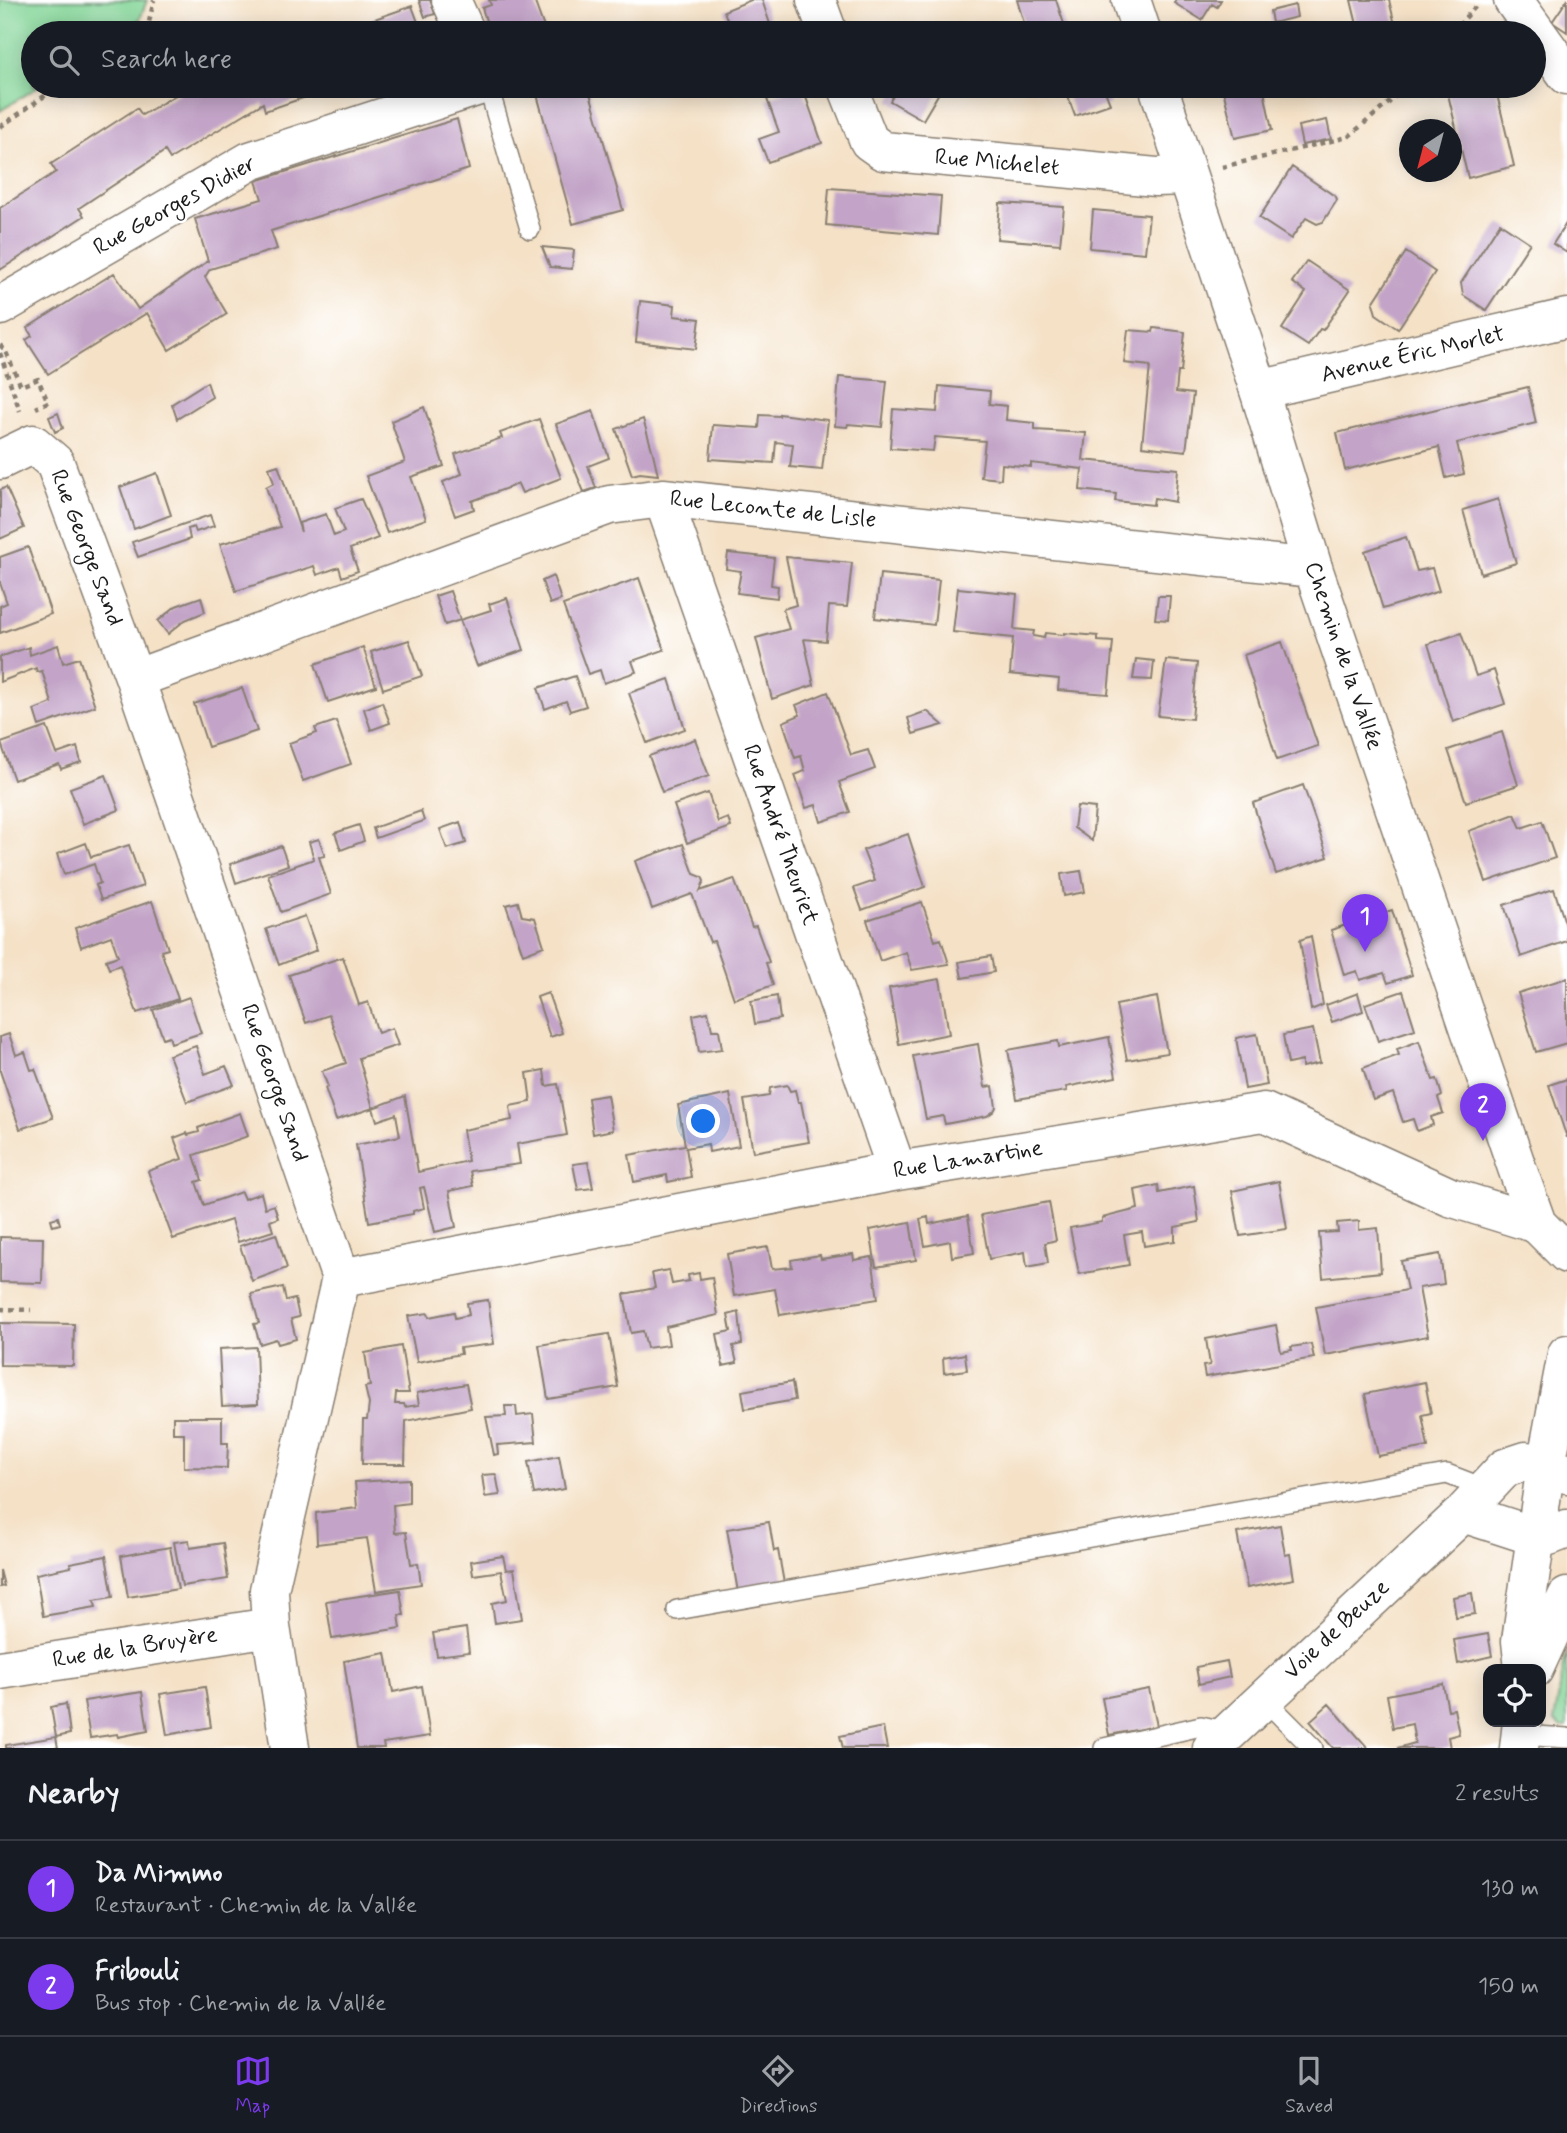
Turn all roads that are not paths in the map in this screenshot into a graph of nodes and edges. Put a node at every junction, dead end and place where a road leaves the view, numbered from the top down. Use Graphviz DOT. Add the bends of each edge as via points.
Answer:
graph roads {
  1 [pos="451,0"];
  2 [pos="816,0"];
  3 [pos="1131,0"];
  4 [pos="1513,0"];
  5 [pos="461,21"];
  6 [pos="824,21"];
  7 [pos="1138,21"];
  8 [pos="1528,21"];
  9 [pos="1546,46"];
  10 [pos="1567,75"];
  11 [pos="442,98"];
  12 [pos="492,98"];
  13 [pos="852,98"];
  14 [pos="1162,98"];
  15 [pos="1187,176"];
  16 [pos="530,229"];
  17 [pos="0,306"];
  18 [pos="1567,318"];
  19 [pos="1259,390"];
  20 [pos="18,439"];
  21 [pos="663,498"];
  22 [pos="1313,568"];
  23 [pos="135,679"];
  24 [pos="897,1171"];
  25 [pos="1537,1224"];
  26 [pos="1567,1254"];
  27 [pos="341,1278"];
  28 [pos="1567,1354"];
  29 [pos="1557,1469"];
  30 [pos="1475,1501"];
  31 [pos="1552,1533"];
  32 [pos="1567,1597"];
  33 [pos="677,1610"];
  34 [pos="271,1627"];
  35 [pos="1523,1664"];
  36 [pos="1536,1664"];
  37 [pos="0,1670"];
  38 [pos="1264,1699"];
  39 [pos="1521,1735"];
  40 [pos="1567,1738"];
  41 [pos="1220,1740"];
  42 [pos="290,1748"];
  43 [pos="1104,1748"];
  44 [pos="1313,1748"];
  1 -- 5 [label="street"];
  2 -- 6 [label="street"];
  3 -- 7 [label="street"];
  4 -- 8 [label="street"];
  9 -- 10 [label="street"];
  11 -- 17 [label="street, Rue Georges Didier" via="250,161"];
  12 -- 16 [label="lane"];
  13 -- 15 [label="street, Rue Michelet" via="869,141 883,150 1156,177"];
  14 -- 15 [label="street, Chemin de la Vallée"];
  15 -- 19 [label="street, Chemin de la Vallée"];
  18 -- 19 [label="street, Avenue Éric Morlet"];
  19 -- 22 [label="street, Chemin de la Vallée"];
  20 -- 23 [label="street, Rue George Sand" via="55,463"];
  21 -- 22 [label="street, Rue Leconte de Lisle"];
  21 -- 23 [label="street, Rue Leconte de Lisle" via="609,505"];
  21 -- 24 [label="street, Rue André Theuriet"];
  22 -- 25 [label="street, Chemin de la Vallée"];
  23 -- 27 [label="street, Rue George Sand"];
  24 -- 25 [label="street, Rue Lamartine" via="1264,1112 1450,1197"];
  24 -- 27 [label="street, Rue Lamartine"];
  25 -- 26 [label="street, Rue Lamartine"];
  27 -- 34 [label="street" via="269,1590"];
  28 -- 29 [label="street"];
  29 -- 30 [label="street, Voie de Beuze" via="1526,1461 1505,1468"];
  29 -- 31 [label="street"];
  30 -- 31 [label="street"];
  30 -- 33 [label="lane" via="1447,1474"];
  30 -- 38 [label="street, Voie de Beuze"];
  31 -- 35 [label="street" via="1521,1641"];
  32 -- 36 [label="street"];
  34 -- 37 [label="street, Rue de la Bruyère"];
  34 -- 42 [label="street"];
  38 -- 41 [label="street, Voie de Beuze"];
  38 -- 44 [label="lane"];
  39 -- 40 [label="lane"];
  41 -- 43 [label="lane" via="1201,1726"];
}
